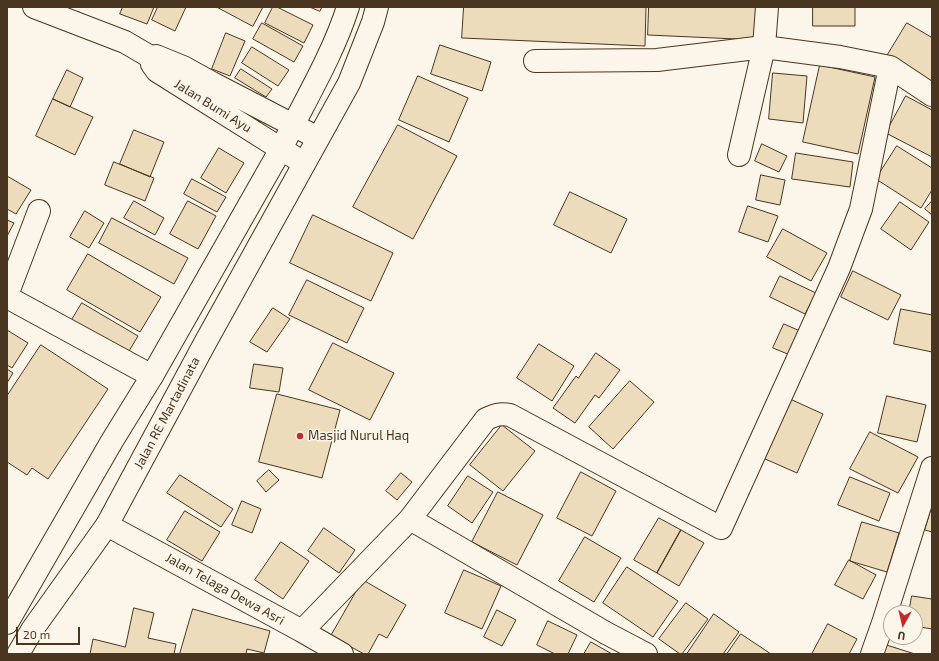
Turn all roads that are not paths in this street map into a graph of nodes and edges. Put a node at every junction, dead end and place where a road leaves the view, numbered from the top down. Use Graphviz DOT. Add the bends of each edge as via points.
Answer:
graph roads {
  1 [pos="34,7"];
  2 [pos="348,7"];
  3 [pos="377,7"];
  4 [pos="767,7"];
  5 [pos="764,47"];
  6 [pos="155,58"];
  7 [pos="535,60"];
  8 [pos="890,67"];
  9 [pos="932,95"];
  10 [pos="292,126"];
  11 [pos="318,138"];
  12 [pos="281,150"];
  13 [pos="739,155"];
  14 [pos="304,163"];
  15 [pos="39,211"];
  16 [pos="7,296"];
  17 [pos="152,376"];
  18 [pos="932,468"];
  19 [pos="410,519"];
  20 [pos="107,524"];
  21 [pos="7,623"];
  22 [pos="302,631"];
  23 [pos="18,654"];
  24 [pos="342,654"];
  25 [pos="646,654"];
  26 [pos="872,654"];
  1 -- 6 [label="main road" via="125,42"];
  2 -- 10 [label="main road" via="309,96"];
  3 -- 11 [label="main road, Jalan RE Martadinata" via="348,83"];
  4 -- 5 [label="main road"];
  5 -- 7 [label="main road" via="657,60"];
  5 -- 8 [label="main road" via="840,57"];
  5 -- 13 [label="main road"];
  6 -- 10 [label="main road" via="183,67"];
  6 -- 12 [label="main road, Jalan Bumi Ayu" via="152,64 157,71"];
  8 -- 9 [label="main road"];
  8 -- 19 [label="main road" via="861,209 839,268 721,528 510,415 501,413 486,419"];
  10 -- 11 [label="main road"];
  10 -- 12 [label="main road"];
  11 -- 14 [label="main road, Jalan RE Martadinata"];
  12 -- 14 [label="main road"];
  12 -- 17 [label="main road"];
  14 -- 20 [label="main road, Jalan RE Martadinata"];
  15 -- 16 [label="main road"];
  16 -- 17 [label="main road"];
  17 -- 21 [label="main road"];
  18 -- 26 [label="main road"];
  19 -- 22 [label="main road"];
  19 -- 25 [label="main road"];
  20 -- 22 [label="main road, Jalan Telaga Dewa Asri"];
  20 -- 23 [label="main road, Jalan RE Martadinata" via="32,630"];
  22 -- 24 [label="main road, Jalan Telaga Dewa Asri"];
}
